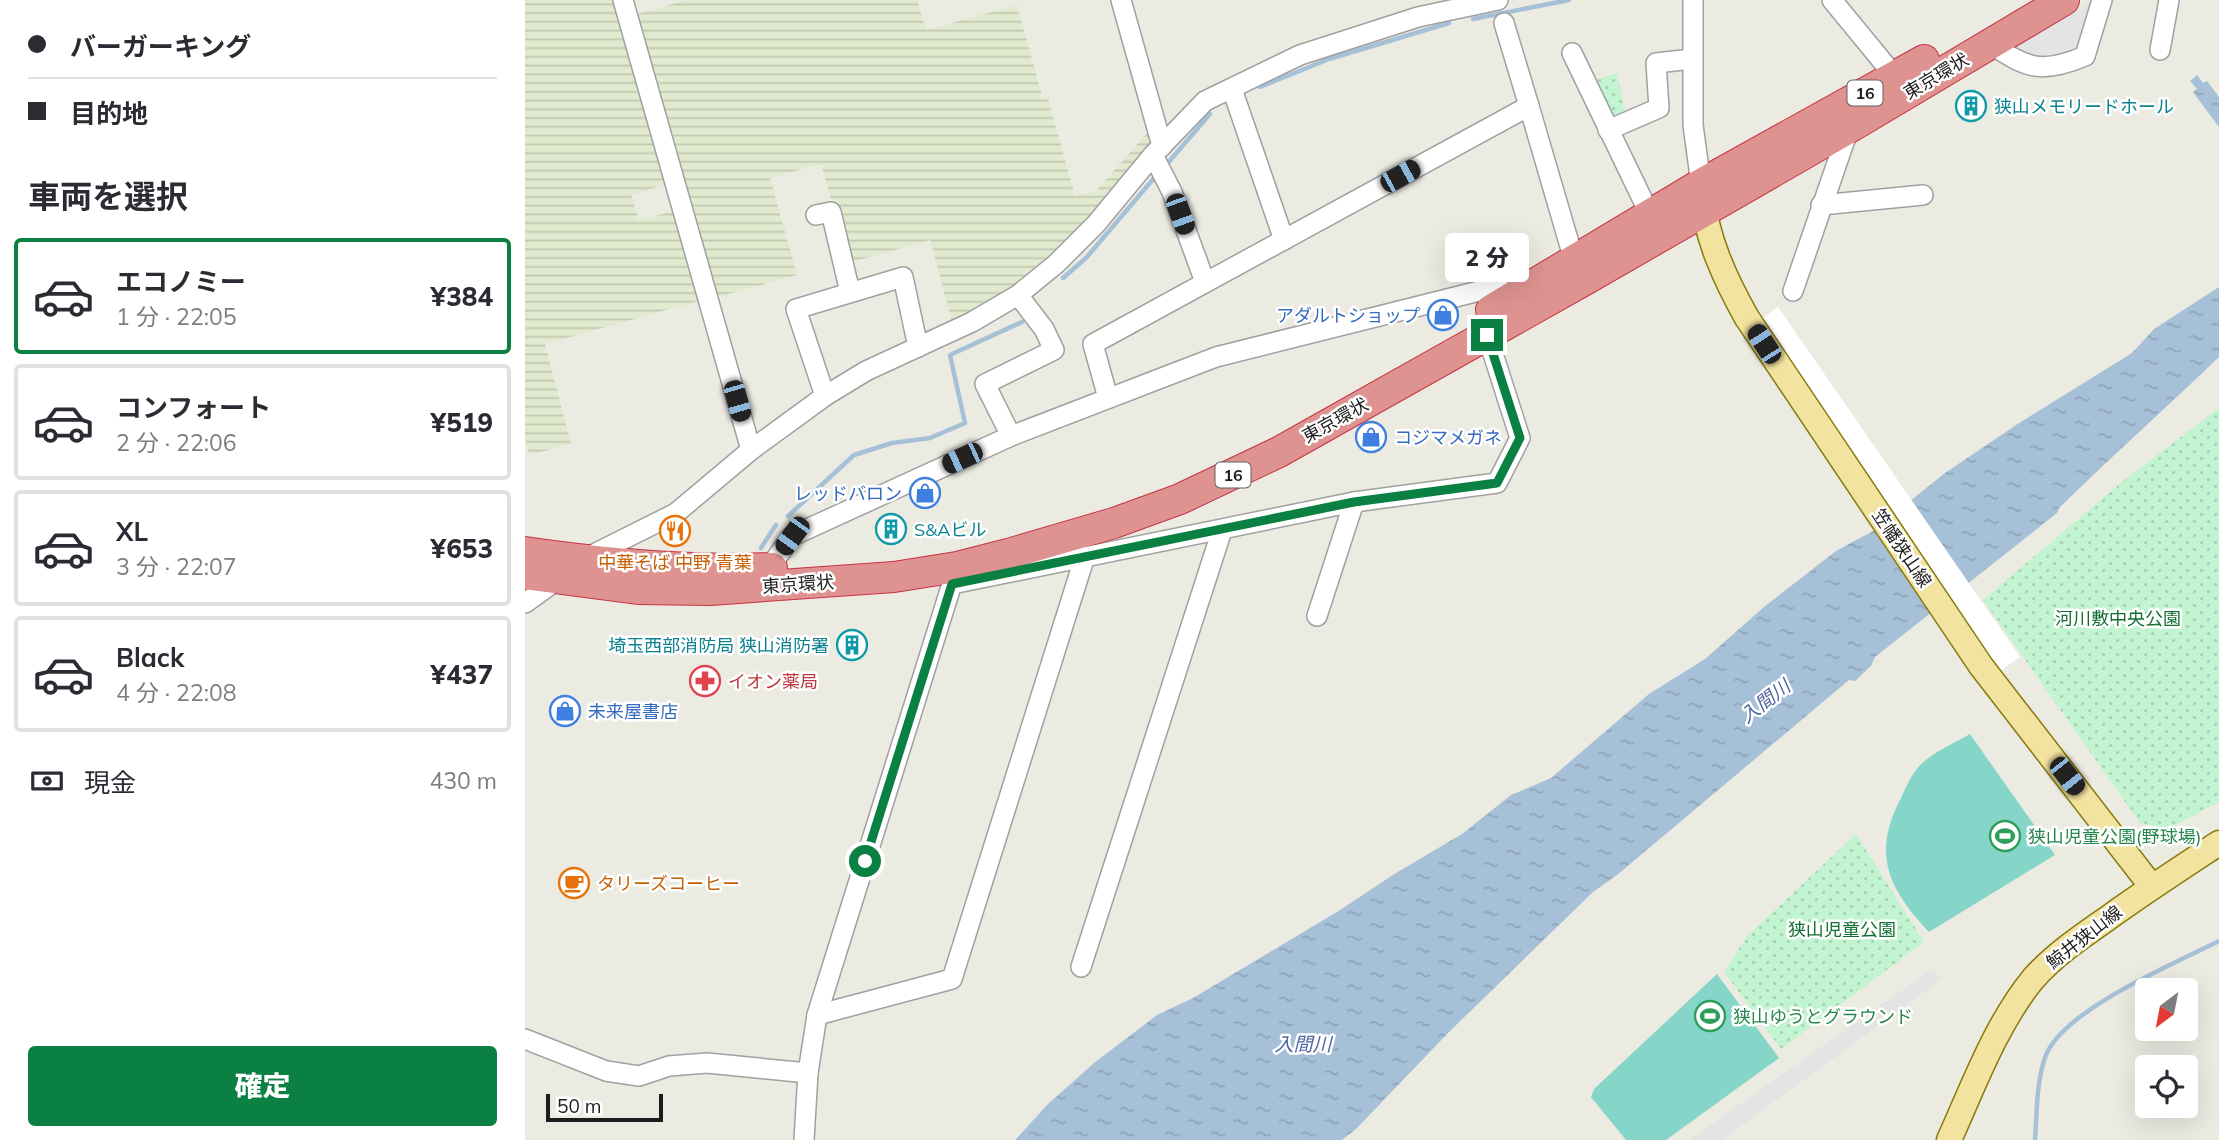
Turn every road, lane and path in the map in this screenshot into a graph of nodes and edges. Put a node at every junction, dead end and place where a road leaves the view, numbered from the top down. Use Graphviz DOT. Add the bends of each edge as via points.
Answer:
graph roads {
  1 [pos="623,0"];
  2 [pos="1121,0"];
  3 [pos="1498,0"];
  4 [pos="1693,0"];
  5 [pos="2028,0"];
  6 [pos="2064,0"];
  7 [pos="2102,0"];
  8 [pos="2169,0"];
  9 [pos="1841,5"];
  10 [pos="1423,8"];
  11 [pos="1504,23"];
  12 [pos="1991,44"];
  13 [pos="2160,50"];
  14 [pos="1572,53"];
  15 [pos="1692,59"];
  16 [pos="1901,85"];
  17 [pos="1231,89"];
  18 [pos="1529,106"];
  19 [pos="1849,128"];
  20 [pos="1608,130"];
  21 [pos="1158,150"];
  22 [pos="1923,195"];
  23 [pos="1702,197"];
  24 [pos="1821,205"];
  25 [pos="816,215"];
  26 [pos="1650,215"];
  27 [pos="1284,240"];
  28 [pos="1574,260"];
  29 [pos="1205,282"];
  30 [pos="1793,291"];
  31 [pos="850,292"];
  32 [pos="1018,295"];
  33 [pos="1506,301"];
  34 [pos="1487,335"];
  35 [pos="918,347"];
  36 [pos="825,396"];
  37 [pos="1108,398"];
  38 [pos="1011,436"];
  39 [pos="751,450"];
  40 [pos="1354,502"];
  41 [pos="1222,530"];
  42 [pos="525,552"];
  43 [pos="1085,555"];
  44 [pos="582,560"];
  45 [pos="769,568"];
  46 [pos="525,574"];
  47 [pos="954,575"];
  48 [pos="557,580"];
  49 [pos="525,603"];
  50 [pos="1317,616"];
  51 [pos="2219,843"];
  52 [pos="2152,887"];
  53 [pos="1081,967"];
  54 [pos="817,1014"];
  55 [pos="525,1039"];
  56 [pos="807,1073"];
  57 [pos="804,1140"];
  58 [pos="1949,1140"];
  1 -- 39 [label="street"];
  2 -- 21 [label="street"];
  3 -- 10 [label="street"];
  4 -- 15 [label="street"];
  5 -- 16 [label="highway, 東京環状 / 16"];
  6 -- 12 [label="highway, 東京環状 / 16"];
  7 -- 12 [label="street" via="2085,56 2067,64 2030,65 2015,61"];
  8 -- 13 [label="street"];
  9 -- 16 [label="street"];
  10 -- 17 [label="street" via="1300,55"];
  11 -- 18 [label="street"];
  12 -- 16 [label="highway, 東京環状 / 16"];
  14 -- 20 [label="street"];
  15 -- 20 [label="street" via="1655,63 1659,108"];
  15 -- 23 [label="street" via="1693,125"];
  16 -- 19 [label="highway, 東京環状 / 16"];
  16 -- 23 [label="highway, 東京環状 / 16"];
  17 -- 21 [label="street" via="1206,101"];
  17 -- 27 [label="street"];
  18 -- 27 [label="street"];
  18 -- 28 [label="street"];
  19 -- 23 [label="highway, 東京環状 / 16"];
  19 -- 24 [label="street"];
  20 -- 26 [label="street"];
  21 -- 29 [label="street"];
  21 -- 32 [label="street" via="1096,224"];
  22 -- 24 [label="street"];
  23 -- 26 [label="highway, 東京環状 / 16"];
  23 -- 34 [label="highway, 東京環状 / 16"];
  23 -- 52 [label="main road, 笠幡狭山線" via="1723,272 1747,318 1982,666"];
  24 -- 30 [label="street"];
  25 -- 31 [label="street" via="831,212"];
  26 -- 28 [label="highway, 東京環状 / 16"];
  27 -- 29 [label="street"];
  28 -- 33 [label="highway, 東京環状 / 16"];
  29 -- 37 [label="street" via="1093,344"];
  31 -- 35 [label="street" via="903,277"];
  31 -- 36 [label="street" via="796,309"];
  32 -- 35 [label="street"];
  32 -- 38 [label="street" via="1054,350 985,384"];
  33 -- 37 [label="street" via="1499,286 1216,357"];
  33 -- 45 [label="highway, 東京環状 / 16" via="1271,438 1111,505 958,549 894,559"];
  34 -- 40 [label="street" via="1520,438 1497,483"];
  34 -- 47 [label="highway, 東京環状 / 16" via="1279,452 1179,499"];
  35 -- 36 [label="street"];
  36 -- 39 [label="street"];
  37 -- 38 [label="street"];
  38 -- 45 [label="street" via="792,536"];
  39 -- 44 [label="street" via="676,513"];
  40 -- 41 [label="street"];
  40 -- 50 [label="street"];
  41 -- 43 [label="street"];
  41 -- 53 [label="street"];
  42 -- 44 [label="highway, 東京環状 / 16"];
  43 -- 47 [label="street"];
  43 -- 54 [label="street" via="952,979"];
  44 -- 45 [label="highway, 東京環状 / 16"];
  44 -- 48 [label="street"];
  46 -- 48 [label="highway, 東京環状 / 16"];
  47 -- 48 [label="highway, 東京環状 / 16" via="710,590 638,589"];
  47 -- 54 [label="street"];
  48 -- 49 [label="street"];
  51 -- 52 [label="main road, 鯨井狭山線"];
  52 -- 58 [label="main road, 鯨井狭山線" via="2056,957 2017,1000"];
  54 -- 56 [label="street"];
  55 -- 56 [label="street" via="606,1071 639,1076 669,1066 707,1063"];
  56 -- 57 [label="street"];
}
